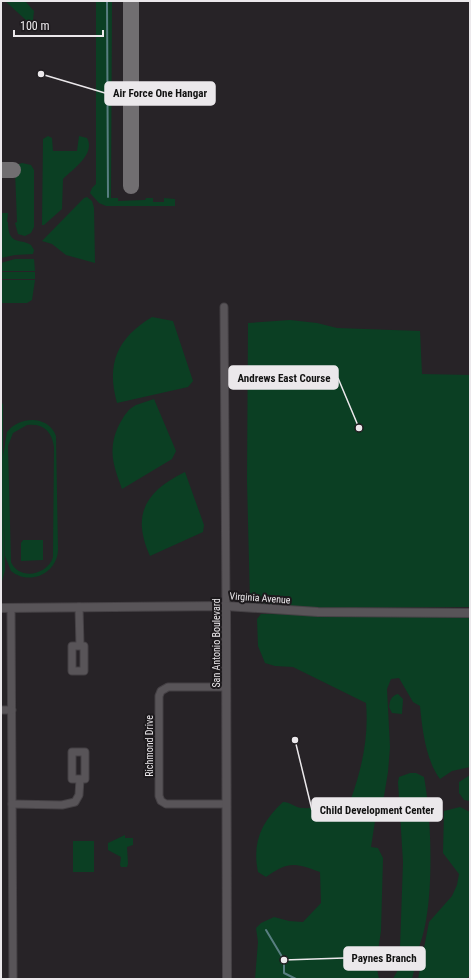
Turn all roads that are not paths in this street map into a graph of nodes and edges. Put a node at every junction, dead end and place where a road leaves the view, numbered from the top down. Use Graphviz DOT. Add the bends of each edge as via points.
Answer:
graph roads {
  1 [pos="224,307"];
  2 [pos="226,606"];
  3 [pos="79,607"];
  4 [pos="1,608"];
  5 [pos="11,608"];
  6 [pos="470,613"];
  7 [pos="80,646"];
  8 [pos="226,686"];
  9 [pos="1,710"];
  10 [pos="12,710"];
  11 [pos="80,779"];
  12 [pos="12,804"];
  13 [pos="226,804"];
  14 [pos="13,979"];
  15 [pos="226,979"];
  1 -- 2 [label="street, San Antonio Boulevard"];
  2 -- 3 [label="street, Virginia Avenue"];
  2 -- 6 [label="street, Virginia Avenue" via="318,612"];
  2 -- 8 [label="street, San Antonio Boulevard"];
  3 -- 5 [label="street, Virginia Avenue"];
  3 -- 7 [label="street"];
  4 -- 5 [label="street, Virginia Avenue"];
  5 -- 10 [label="street"];
  8 -- 13 [label="street, San Antonio Boulevard"];
  8 -- 13 [label="street, Richmond Drive" via="168,688 161,691 159,796 166,804"];
  9 -- 10 [label="street"];
  10 -- 12 [label="street"];
  11 -- 12 [label="street" via="79,795 73,803"];
  12 -- 14 [label="street"];
  13 -- 15 [label="street, San Antonio Boulevard"];
}
